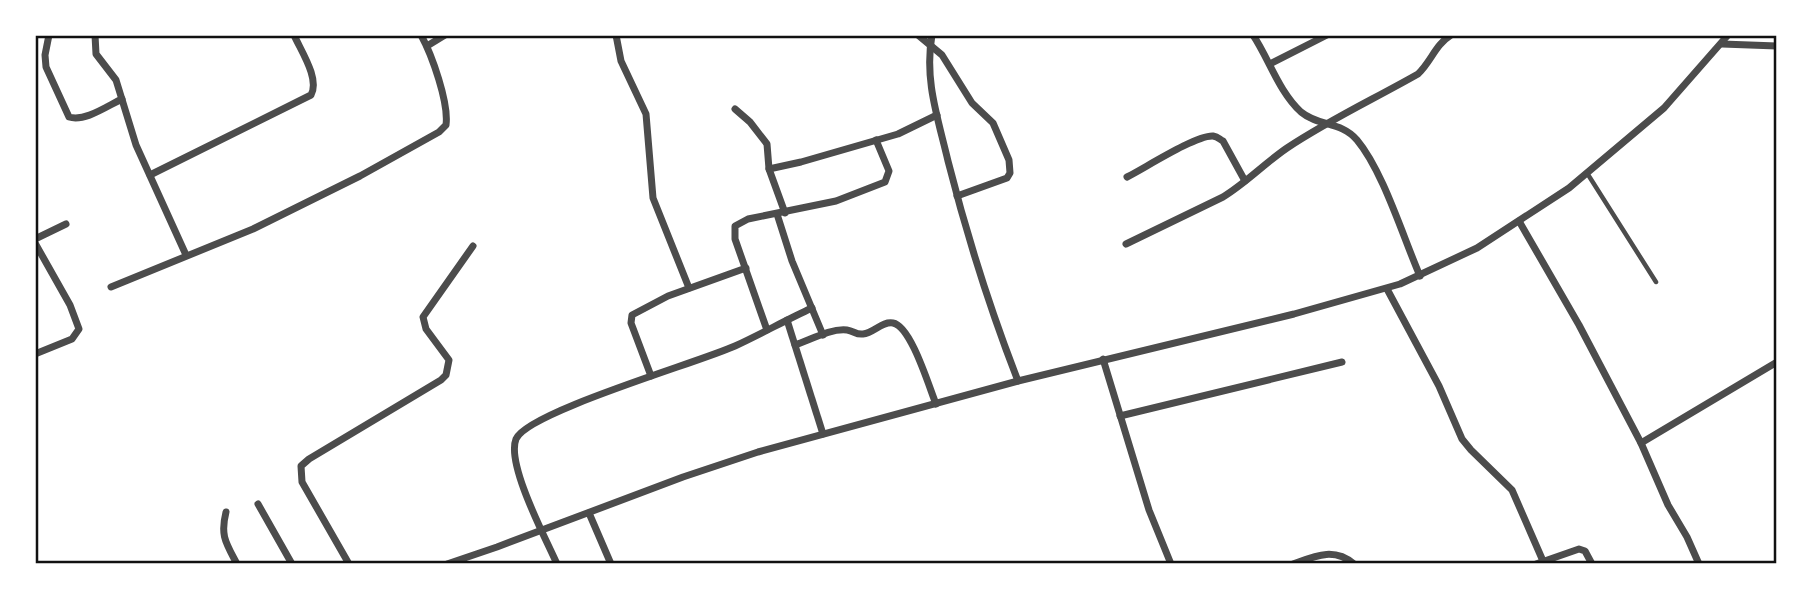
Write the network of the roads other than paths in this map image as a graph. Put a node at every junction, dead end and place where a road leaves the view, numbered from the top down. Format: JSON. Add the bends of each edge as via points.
{"nodes":[{"id":1,"x":48,"y":35,"type":"edge"},
{"id":2,"x":95,"y":35,"type":"edge"},
{"id":3,"x":294,"y":35,"type":"edge"},
{"id":4,"x":422,"y":35,"type":"edge"},
{"id":5,"x":445,"y":35,"type":"edge"},
{"id":6,"x":616,"y":35,"type":"edge"},
{"id":7,"x":918,"y":35,"type":"edge"},
{"id":8,"x":932,"y":35,"type":"edge"},
{"id":9,"x":1253,"y":35,"type":"edge"},
{"id":10,"x":1327,"y":35,"type":"edge"},
{"id":11,"x":1451,"y":35,"type":"edge"},
{"id":12,"x":1728,"y":35,"type":"edge"},
{"id":13,"x":1721,"y":44,"type":"junction"},
{"id":14,"x":930,"y":45,"type":"junction"},
{"id":15,"x":427,"y":46,"type":"junction"},
{"id":16,"x":1777,"y":46,"type":"edge"},
{"id":17,"x":1270,"y":64,"type":"junction"},
{"id":18,"x":122,"y":99,"type":"junction"},
{"id":19,"x":735,"y":109,"type":"dead end"},
{"id":20,"x":937,"y":115,"type":"junction"},
{"id":21,"x":1325,"y":123,"type":"junction"},
{"id":22,"x":876,"y":140,"type":"junction"},
{"id":23,"x":769,"y":169,"type":"junction"},
{"id":24,"x":1587,"y":173,"type":"junction"},
{"id":25,"x":150,"y":176,"type":"junction"},
{"id":26,"x":1127,"y":177,"type":"dead end"},
{"id":27,"x":1245,"y":181,"type":"junction"},
{"id":28,"x":957,"y":196,"type":"junction"},
{"id":29,"x":781,"y":213,"type":"junction"},
{"id":30,"x":1519,"y":221,"type":"junction"},
{"id":31,"x":66,"y":224,"type":"dead end"},
{"id":32,"x":35,"y":241,"type":"edge"},
{"id":33,"x":1126,"y":244,"type":"dead end"},
{"id":34,"x":473,"y":246,"type":"dead end"},
{"id":35,"x":186,"y":255,"type":"junction"},
{"id":36,"x":746,"y":268,"type":"junction"},
{"id":37,"x":1420,"y":276,"type":"junction"},
{"id":38,"x":1656,"y":282,"type":"dead end"},
{"id":39,"x":111,"y":287,"type":"dead end"},
{"id":40,"x":689,"y":288,"type":"junction"},
{"id":41,"x":1387,"y":289,"type":"junction"},
{"id":42,"x":812,"y":308,"type":"junction"},
{"id":43,"x":787,"y":320,"type":"junction"},
{"id":44,"x":767,"y":330,"type":"junction"},
{"id":45,"x":823,"y":335,"type":"junction"},
{"id":46,"x":795,"y":345,"type":"junction"},
{"id":47,"x":35,"y":354,"type":"edge"},
{"id":48,"x":1103,"y":359,"type":"junction"},
{"id":49,"x":1342,"y":362,"type":"dead end"},
{"id":50,"x":1777,"y":362,"type":"edge"},
{"id":51,"x":651,"y":376,"type":"junction"},
{"id":52,"x":1018,"y":381,"type":"junction"},
{"id":53,"x":936,"y":404,"type":"junction"},
{"id":54,"x":1120,"y":416,"type":"junction"},
{"id":55,"x":823,"y":434,"type":"junction"},
{"id":56,"x":1641,"y":443,"type":"junction"},
{"id":57,"x":258,"y":504,"type":"dead end"},
{"id":58,"x":226,"y":512,"type":"dead end"},
{"id":59,"x":589,"y":513,"type":"junction"},
{"id":60,"x":540,"y":531,"type":"junction"},
{"id":61,"x":1539,"y":563,"type":"edge"},
{"id":62,"x":237,"y":564,"type":"edge"},
{"id":63,"x":292,"y":564,"type":"edge"},
{"id":64,"x":349,"y":564,"type":"edge"},
{"id":65,"x":447,"y":564,"type":"edge"},
{"id":66,"x":557,"y":564,"type":"edge"},
{"id":67,"x":611,"y":564,"type":"edge"},
{"id":68,"x":1171,"y":564,"type":"edge"},
{"id":69,"x":1293,"y":564,"type":"edge"},
{"id":70,"x":1354,"y":564,"type":"edge"},
{"id":71,"x":1592,"y":564,"type":"edge"},
{"id":72,"x":1699,"y":564,"type":"edge"}],
"edges":[{"from":1,"to":18,"type":"street","via":[[46,67],[68,117],[84,117]]},
{"from":2,"to":18,"type":"street","via":[[96,54],[116,80]]},
{"from":3,"to":25,"type":"street","via":[[313,81],[311,95]]},
{"from":4,"to":15,"type":"street"},
{"from":5,"to":15,"type":"street"},
{"from":6,"to":40,"type":"street","via":[[621,61],[646,114],[653,198]]},
{"from":7,"to":14,"type":"street"},
{"from":8,"to":14,"type":"street"},
{"from":9,"to":17,"type":"street"},
{"from":10,"to":17,"type":"street"},
{"from":11,"to":21,"type":"street","via":[[1418,74]]},
{"from":12,"to":13,"type":"street"},
{"from":13,"to":16,"type":"street"},
{"from":13,"to":24,"type":"street","via":[[1657,115]]},
{"from":14,"to":20,"type":"street","via":[[929,81]]},
{"from":14,"to":28,"type":"street","via":[[957,75],[972,103],[993,123],[1010,167],[1001,182]]},
{"from":15,"to":35,"type":"street","via":[[447,119],[439,132],[253,229]]},
{"from":17,"to":21,"type":"street","via":[[1300,111]]},
{"from":18,"to":25,"type":"street"},
{"from":19,"to":23,"type":"street","via":[[767,144]]},
{"from":20,"to":22,"type":"street"},
{"from":20,"to":28,"type":"street"},
{"from":21,"to":27,"type":"street"},
{"from":21,"to":37,"type":"street","via":[[1347,129],[1368,156]]},
{"from":22,"to":23,"type":"street"},
{"from":22,"to":29,"type":"street","via":[[889,170],[885,182],[836,201]]},
{"from":23,"to":29,"type":"street"},
{"from":24,"to":30,"type":"street"},
{"from":24,"to":38,"type":"lane"},
{"from":25,"to":35,"type":"street"},
{"from":26,"to":27,"type":"street","via":[[1210,136],[1223,141]]},
{"from":27,"to":33,"type":"street","via":[[1209,206]]},
{"from":28,"to":52,"type":"street"},
{"from":29,"to":36,"type":"street","via":[[735,226]]},
{"from":29,"to":42,"type":"street","via":[[792,261]]},
{"from":30,"to":37,"type":"street"},
{"from":30,"to":56,"type":"street"},
{"from":31,"to":32,"type":"street"},
{"from":32,"to":47,"type":"street","via":[[79,329],[72,339]]},
{"from":34,"to":64,"type":"street","via":[[423,317],[426,329],[449,360],[446,375],[301,467],[302,482]]},
{"from":35,"to":39,"type":"street"},
{"from":36,"to":40,"type":"street"},
{"from":36,"to":44,"type":"street"},
{"from":37,"to":41,"type":"street"},
{"from":40,"to":51,"type":"street","via":[[632,315]]},
{"from":41,"to":48,"type":"street"},
{"from":41,"to":61,"type":"street","via":[[1462,439],[1512,489]]},
{"from":42,"to":43,"type":"street"},
{"from":42,"to":45,"type":"street"},
{"from":43,"to":44,"type":"street"},
{"from":43,"to":46,"type":"street"},
{"from":44,"to":51,"type":"street"},
{"from":45,"to":46,"type":"street"},
{"from":45,"to":53,"type":"street","via":[[846,329],[866,334],[891,322],[899,325]]},
{"from":46,"to":55,"type":"street"},
{"from":48,"to":52,"type":"street"},
{"from":48,"to":54,"type":"street"},
{"from":49,"to":54,"type":"street"},
{"from":50,"to":56,"type":"street"},
{"from":51,"to":60,"type":"street","via":[[537,421],[517,436],[516,458]]},
{"from":52,"to":53,"type":"street"},
{"from":53,"to":55,"type":"street"},
{"from":54,"to":68,"type":"street"},
{"from":55,"to":59,"type":"street","via":[[683,477]]},
{"from":56,"to":72,"type":"street"},
{"from":57,"to":63,"type":"street"},
{"from":58,"to":62,"type":"street","via":[[223,537]]},
{"from":59,"to":60,"type":"street"},
{"from":59,"to":67,"type":"street"},
{"from":60,"to":65,"type":"street"},
{"from":60,"to":66,"type":"street"},
{"from":61,"to":71,"type":"street","via":[[1579,549],[1586,551]]},
{"from":69,"to":70,"type":"street","via":[[1335,554]]}]}
